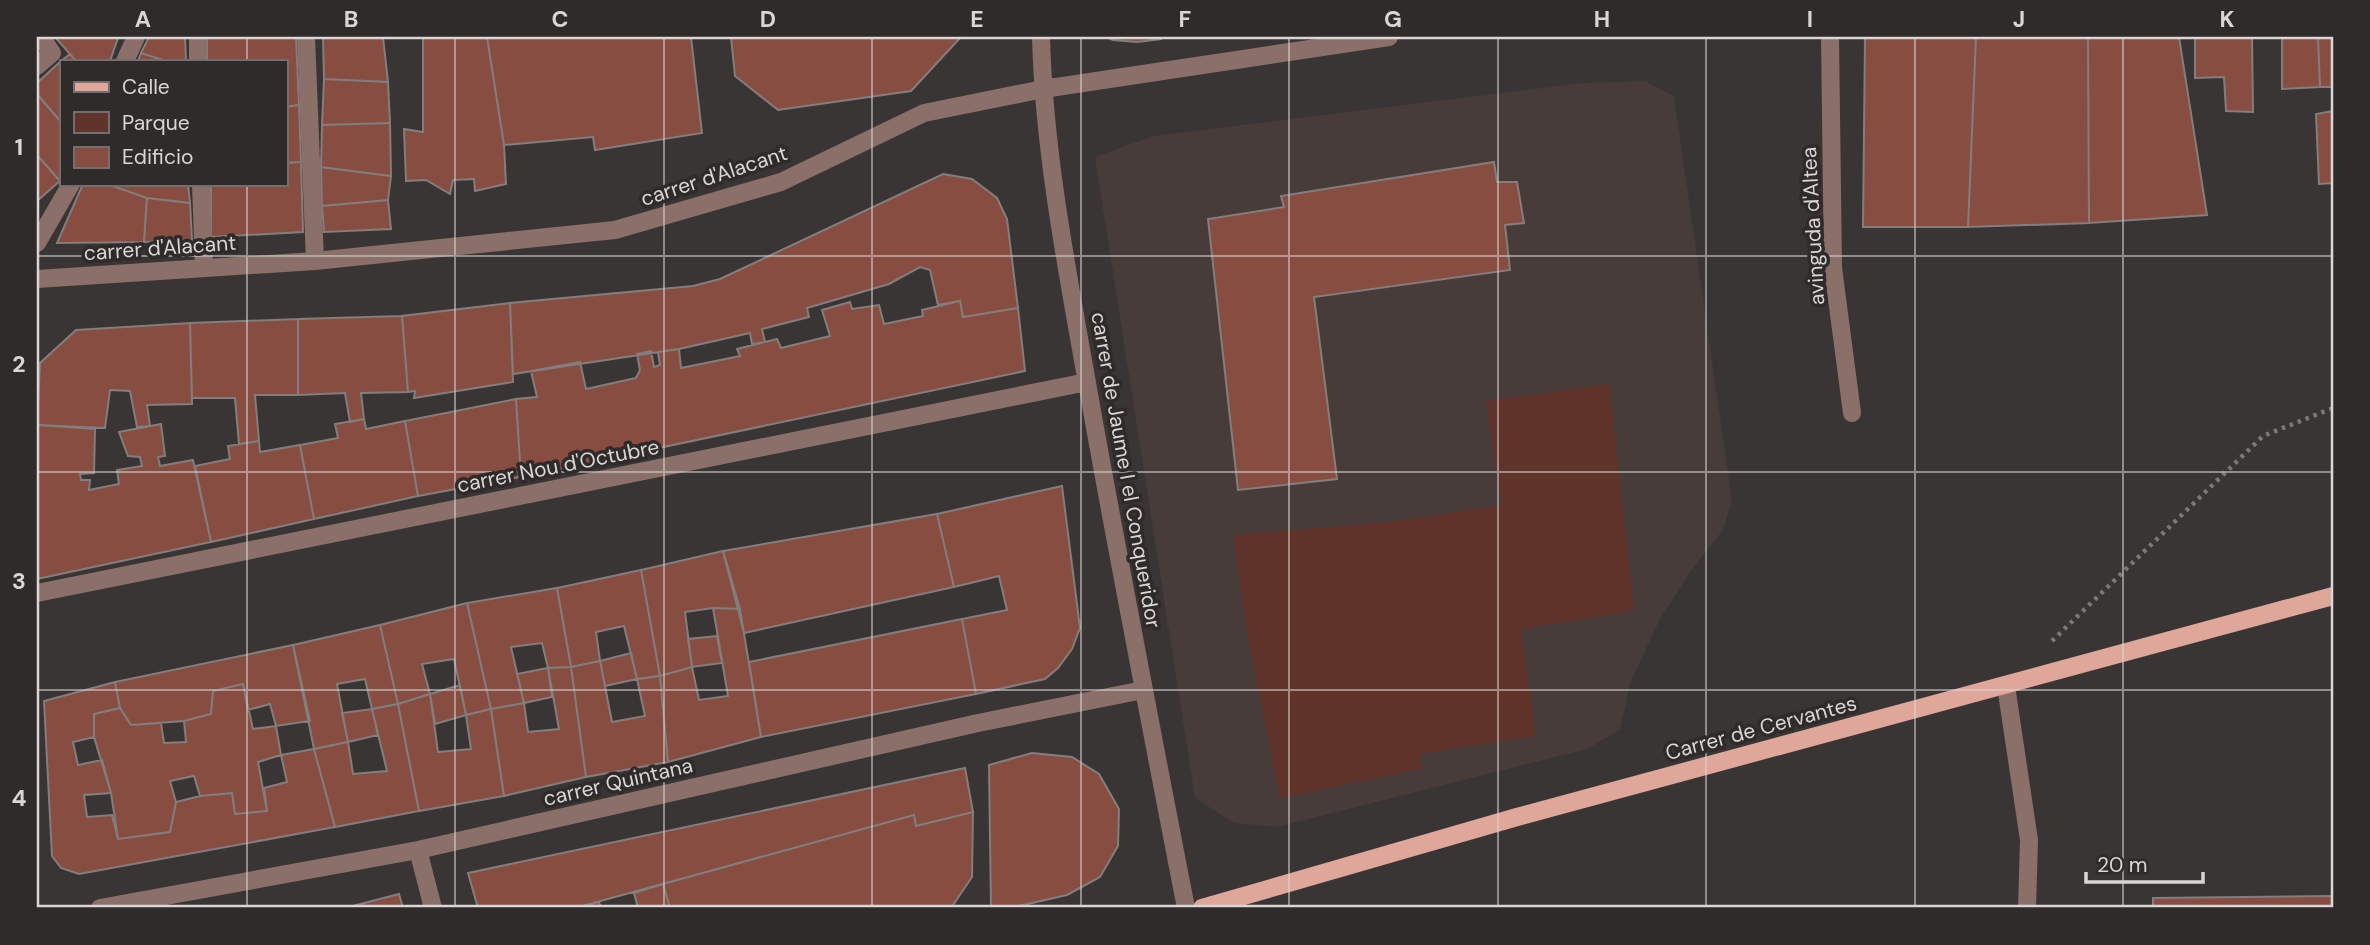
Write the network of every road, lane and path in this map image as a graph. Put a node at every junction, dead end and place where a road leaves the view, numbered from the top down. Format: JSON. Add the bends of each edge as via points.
{"nodes":[{"id":1,"x":41,"y":37,"type":"edge"},
{"id":2,"x":136,"y":37,"type":"edge"},
{"id":3,"x":198,"y":37,"type":"edge"},
{"id":4,"x":306,"y":37,"type":"edge"},
{"id":5,"x":1041,"y":37,"type":"edge"},
{"id":6,"x":1389,"y":37,"type":"edge"},
{"id":7,"x":1830,"y":37,"type":"edge"},
{"id":8,"x":125,"y":60,"type":"edge"},
{"id":9,"x":198,"y":60,"type":"edge"},
{"id":10,"x":37,"y":66,"type":"edge"},
{"id":11,"x":1042,"y":89,"type":"junction"},
{"id":12,"x":70,"y":186,"type":"edge"},
{"id":13,"x":201,"y":186,"type":"edge"},
{"id":14,"x":37,"y":243,"type":"edge"},
{"id":15,"x":315,"y":261,"type":"junction"},
{"id":16,"x":204,"y":268,"type":"junction"},
{"id":17,"x":37,"y":279,"type":"edge"},
{"id":18,"x":1087,"y":382,"type":"junction"},
{"id":19,"x":2333,"y":408,"type":"edge"},
{"id":20,"x":1852,"y":413,"type":"dead end"},
{"id":21,"x":37,"y":593,"type":"edge"},
{"id":22,"x":2333,"y":596,"type":"edge"},
{"id":23,"x":2045,"y":648,"type":"dead end"},
{"id":24,"x":2006,"y":686,"type":"junction"},
{"id":25,"x":1143,"y":690,"type":"junction"},
{"id":26,"x":418,"y":850,"type":"junction"},
{"id":27,"x":100,"y":908,"type":"edge"},
{"id":28,"x":433,"y":908,"type":"edge"},
{"id":29,"x":1186,"y":908,"type":"edge"},
{"id":30,"x":1202,"y":908,"type":"edge"},
{"id":31,"x":2027,"y":908,"type":"edge"}],
"edges":[{"from":1,"to":10,"type":"street","via":[[52,53]]},
{"from":2,"to":8,"type":"street"},
{"from":3,"to":9,"type":"street"},
{"from":4,"to":15,"type":"street"},
{"from":5,"to":11,"type":"street","name":"carrer de Jaume I el Conqueridor"},
{"from":6,"to":11,"type":"street","name":"carrer d'Alacant"},
{"from":7,"to":20,"type":"street","name":"avinguda d'Altea","via":[[1833,268]]},
{"from":11,"to":15,"type":"street","name":"carrer d'Alacant","via":[[924,113],[781,182],[615,230]]},
{"from":11,"to":18,"type":"street","name":"carrer de Jaume I el Conqueridor"},
{"from":12,"to":14,"type":"street"},
{"from":13,"to":16,"type":"street"},
{"from":15,"to":16,"type":"street","name":"carrer d'Alacant"},
{"from":16,"to":17,"type":"street","name":"carrer d'Alacant"},
{"from":18,"to":21,"type":"street","name":"carrer Nou d'Octubre"},
{"from":18,"to":25,"type":"street","name":"carrer de Jaume I el Conqueridor"},
{"from":19,"to":23,"type":"path","via":[[2263,436]]},
{"from":22,"to":24,"type":"main road","name":"Carrer de Cervantes"},
{"from":24,"to":30,"type":"main road","name":"Carrer de Cervantes","via":[[1517,817]]},
{"from":24,"to":31,"type":"street","via":[[2029,840]]},
{"from":25,"to":26,"type":"street","name":"carrer Quintana"},
{"from":25,"to":29,"type":"street","name":"carrer de Jaume I el Conqueridor"},
{"from":26,"to":27,"type":"street","name":"carrer Quintana"},
{"from":26,"to":28,"type":"street"}]}
